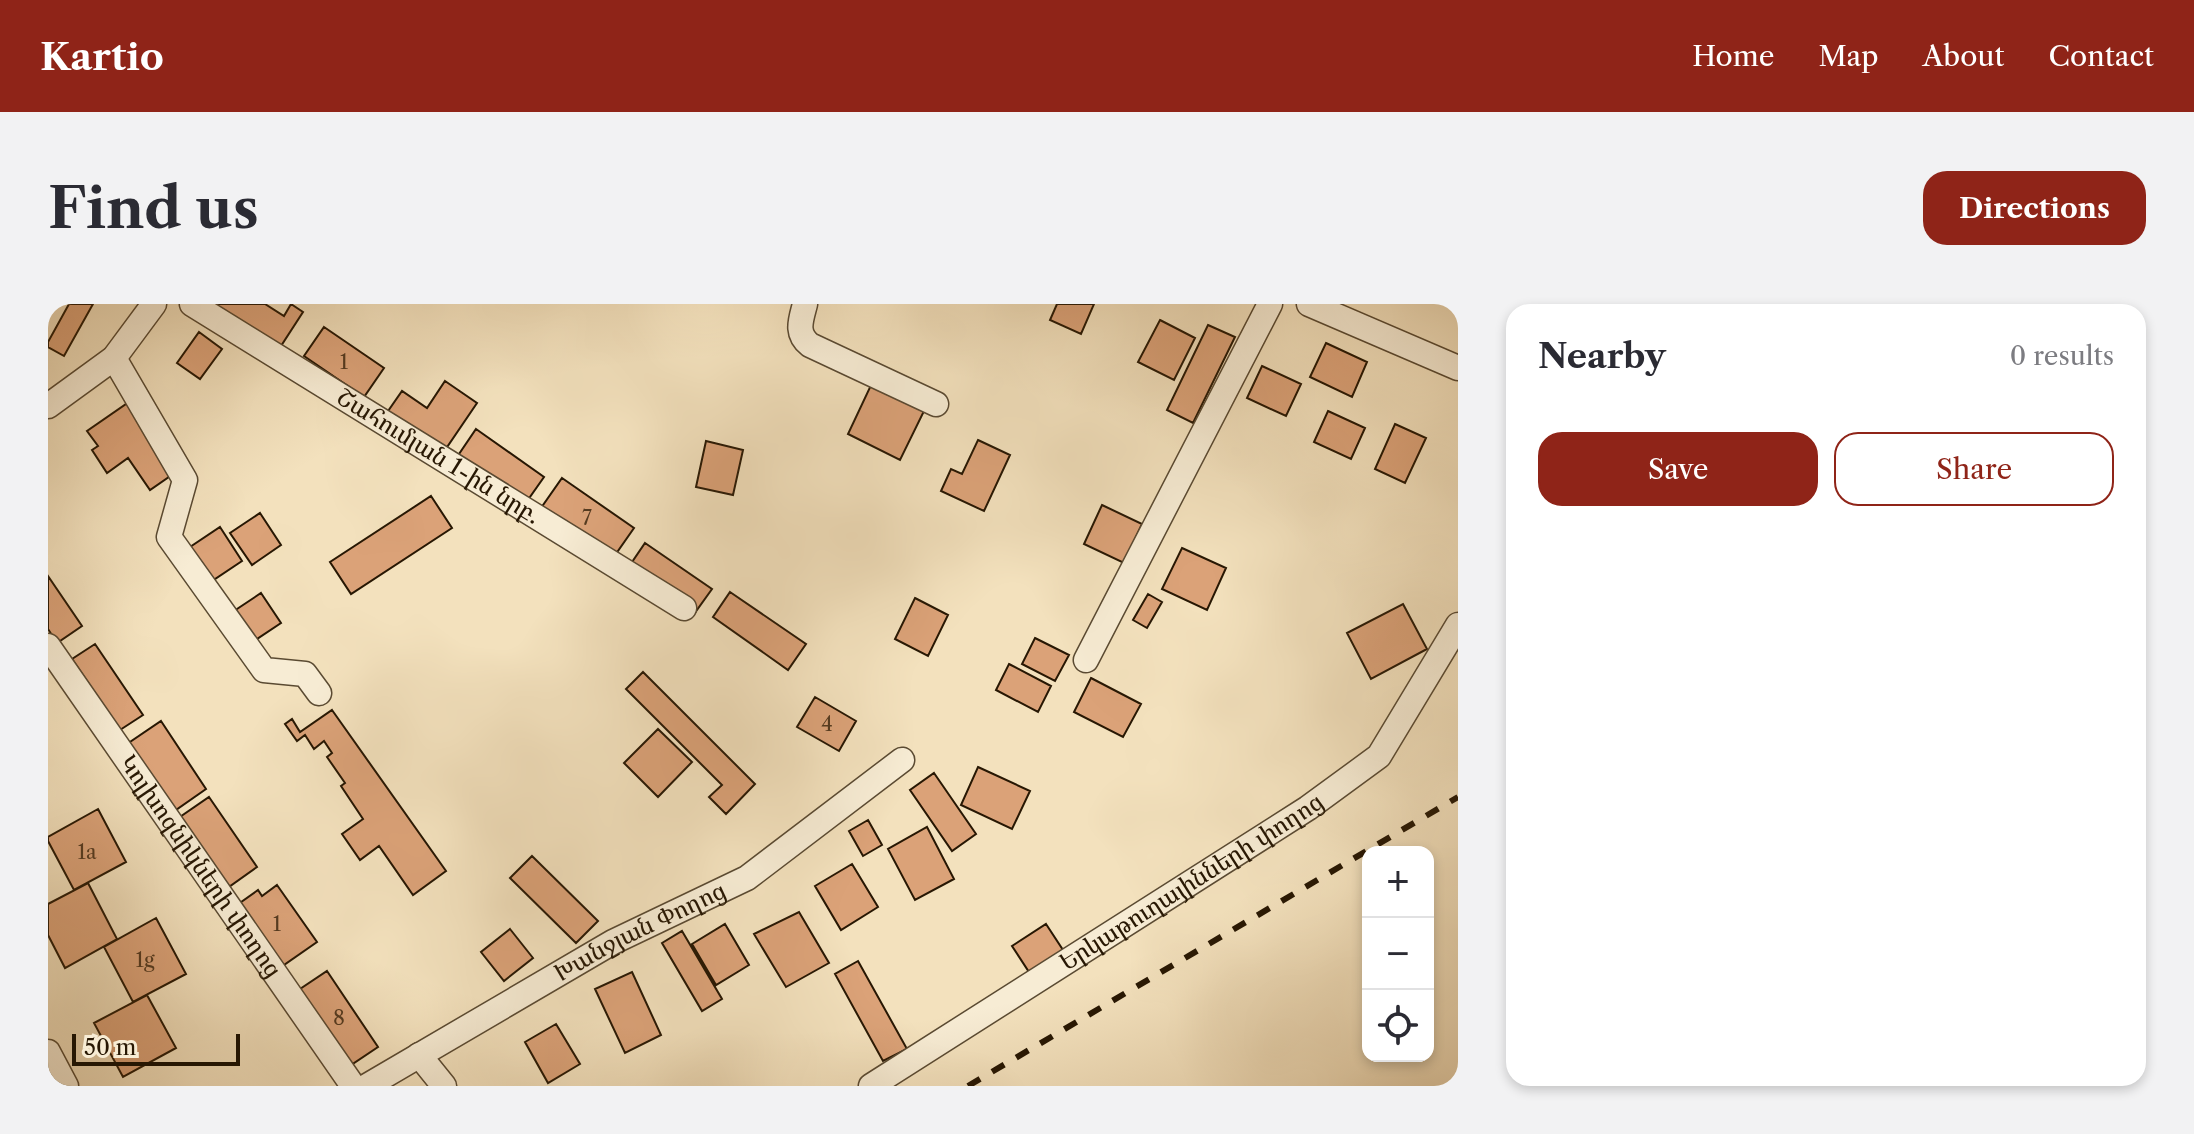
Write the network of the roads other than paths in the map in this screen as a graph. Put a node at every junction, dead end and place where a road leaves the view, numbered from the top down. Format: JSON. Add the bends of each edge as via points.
{"nodes":[{"id":1,"x":154,"y":304,"type":"edge"},
{"id":2,"x":192,"y":304,"type":"edge"},
{"id":3,"x":805,"y":304,"type":"edge"},
{"id":4,"x":1270,"y":304,"type":"edge"},
{"id":5,"x":1313,"y":305,"type":"edge"},
{"id":6,"x":114,"y":358,"type":"junction"},
{"id":7,"x":1458,"y":368,"type":"edge"},
{"id":8,"x":936,"y":404,"type":"dead end"},
{"id":9,"x":48,"y":406,"type":"edge"},
{"id":10,"x":684,"y":608,"type":"dead end"},
{"id":11,"x":1458,"y":625,"type":"edge"},
{"id":12,"x":48,"y":646,"type":"edge"},
{"id":13,"x":1086,"y":660,"type":"dead end"},
{"id":14,"x":319,"y":693,"type":"dead end"},
{"id":15,"x":902,"y":760,"type":"dead end"},
{"id":16,"x":48,"y":1052,"type":"edge"},
{"id":17,"x":419,"y":1055,"type":"junction"},
{"id":18,"x":66,"y":1086,"type":"edge"},
{"id":19,"x":353,"y":1086,"type":"edge"},
{"id":20,"x":367,"y":1086,"type":"edge"},
{"id":21,"x":444,"y":1086,"type":"edge"},
{"id":22,"x":871,"y":1086,"type":"edge"}],
"edges":[{"from":1,"to":6,"type":"street"},
{"from":2,"to":10,"type":"street","name":"Շահումյան 1-ին նրբ."},
{"from":3,"to":8,"type":"street","via":[[800,332],[810,345]]},
{"from":4,"to":13,"type":"street"},
{"from":5,"to":7,"type":"street"},
{"from":6,"to":9,"type":"street"},
{"from":6,"to":14,"type":"street","via":[[185,480],[169,537],[264,670],[305,674]]},
{"from":11,"to":22,"type":"street","name":"Երկաթուղայինների փողոց","via":[[1379,756],[1308,808]]},
{"from":12,"to":19,"type":"street","name":"Կոլխոզնիկների փողոց"},
{"from":15,"to":17,"type":"street","name":"Խանջյան Փողոց","via":[[747,878],[613,942]]},
{"from":16,"to":18,"type":"street"},
{"from":17,"to":20,"type":"street","name":"Խանջյան Փողոց"},
{"from":17,"to":21,"type":"street"}]}
